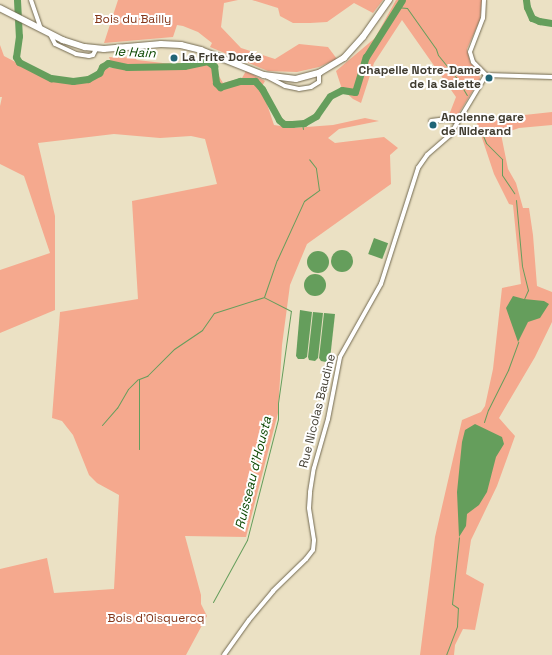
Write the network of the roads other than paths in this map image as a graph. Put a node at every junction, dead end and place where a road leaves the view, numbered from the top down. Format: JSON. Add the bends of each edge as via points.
{"nodes":[{"id":1,"x":30,"y":0,"type":"edge"},
{"id":2,"x":389,"y":0,"type":"edge"},
{"id":3,"x":484,"y":0,"type":"edge"},
{"id":4,"x":0,"y":8,"type":"edge"},
{"id":5,"x":41,"y":29,"type":"junction"},
{"id":6,"x":319,"y":74,"type":"junction"},
{"id":7,"x":264,"y":75,"type":"junction"},
{"id":8,"x":486,"y":75,"type":"junction"},
{"id":9,"x":552,"y":77,"type":"edge"},
{"id":10,"x":431,"y":121,"type":"dead end"},
{"id":11,"x":458,"y":122,"type":"junction"},
{"id":12,"x":224,"y":655,"type":"edge"}],
"edges":[{"from":1,"to":5,"type":"street"},
{"from":2,"to":6,"type":"main road","via":[[350,52],[338,63]]},
{"from":3,"to":8,"type":"street","via":[[483,18],[470,52],[473,62]]},
{"from":4,"to":5,"type":"main road"},
{"from":5,"to":7,"type":"main road","via":[[76,45],[96,49],[181,45],[201,50]]},
{"from":6,"to":7,"type":"main road","via":[[288,79]]},
{"from":6,"to":7,"type":"street","via":[[320,82],[316,85],[299,89],[278,83]]},
{"from":8,"to":9,"type":"street"},
{"from":8,"to":11,"type":"street","name":"Rue Nicolas Baudine"},
{"from":10,"to":11,"type":"street","via":[[447,119]]},
{"from":11,"to":12,"type":"street","name":"Rue Nicolas Baudine","via":[[448,139],[427,155],[418,168],[381,284],[344,348],[338,364],[310,492],[313,550],[273,591]]}]}
